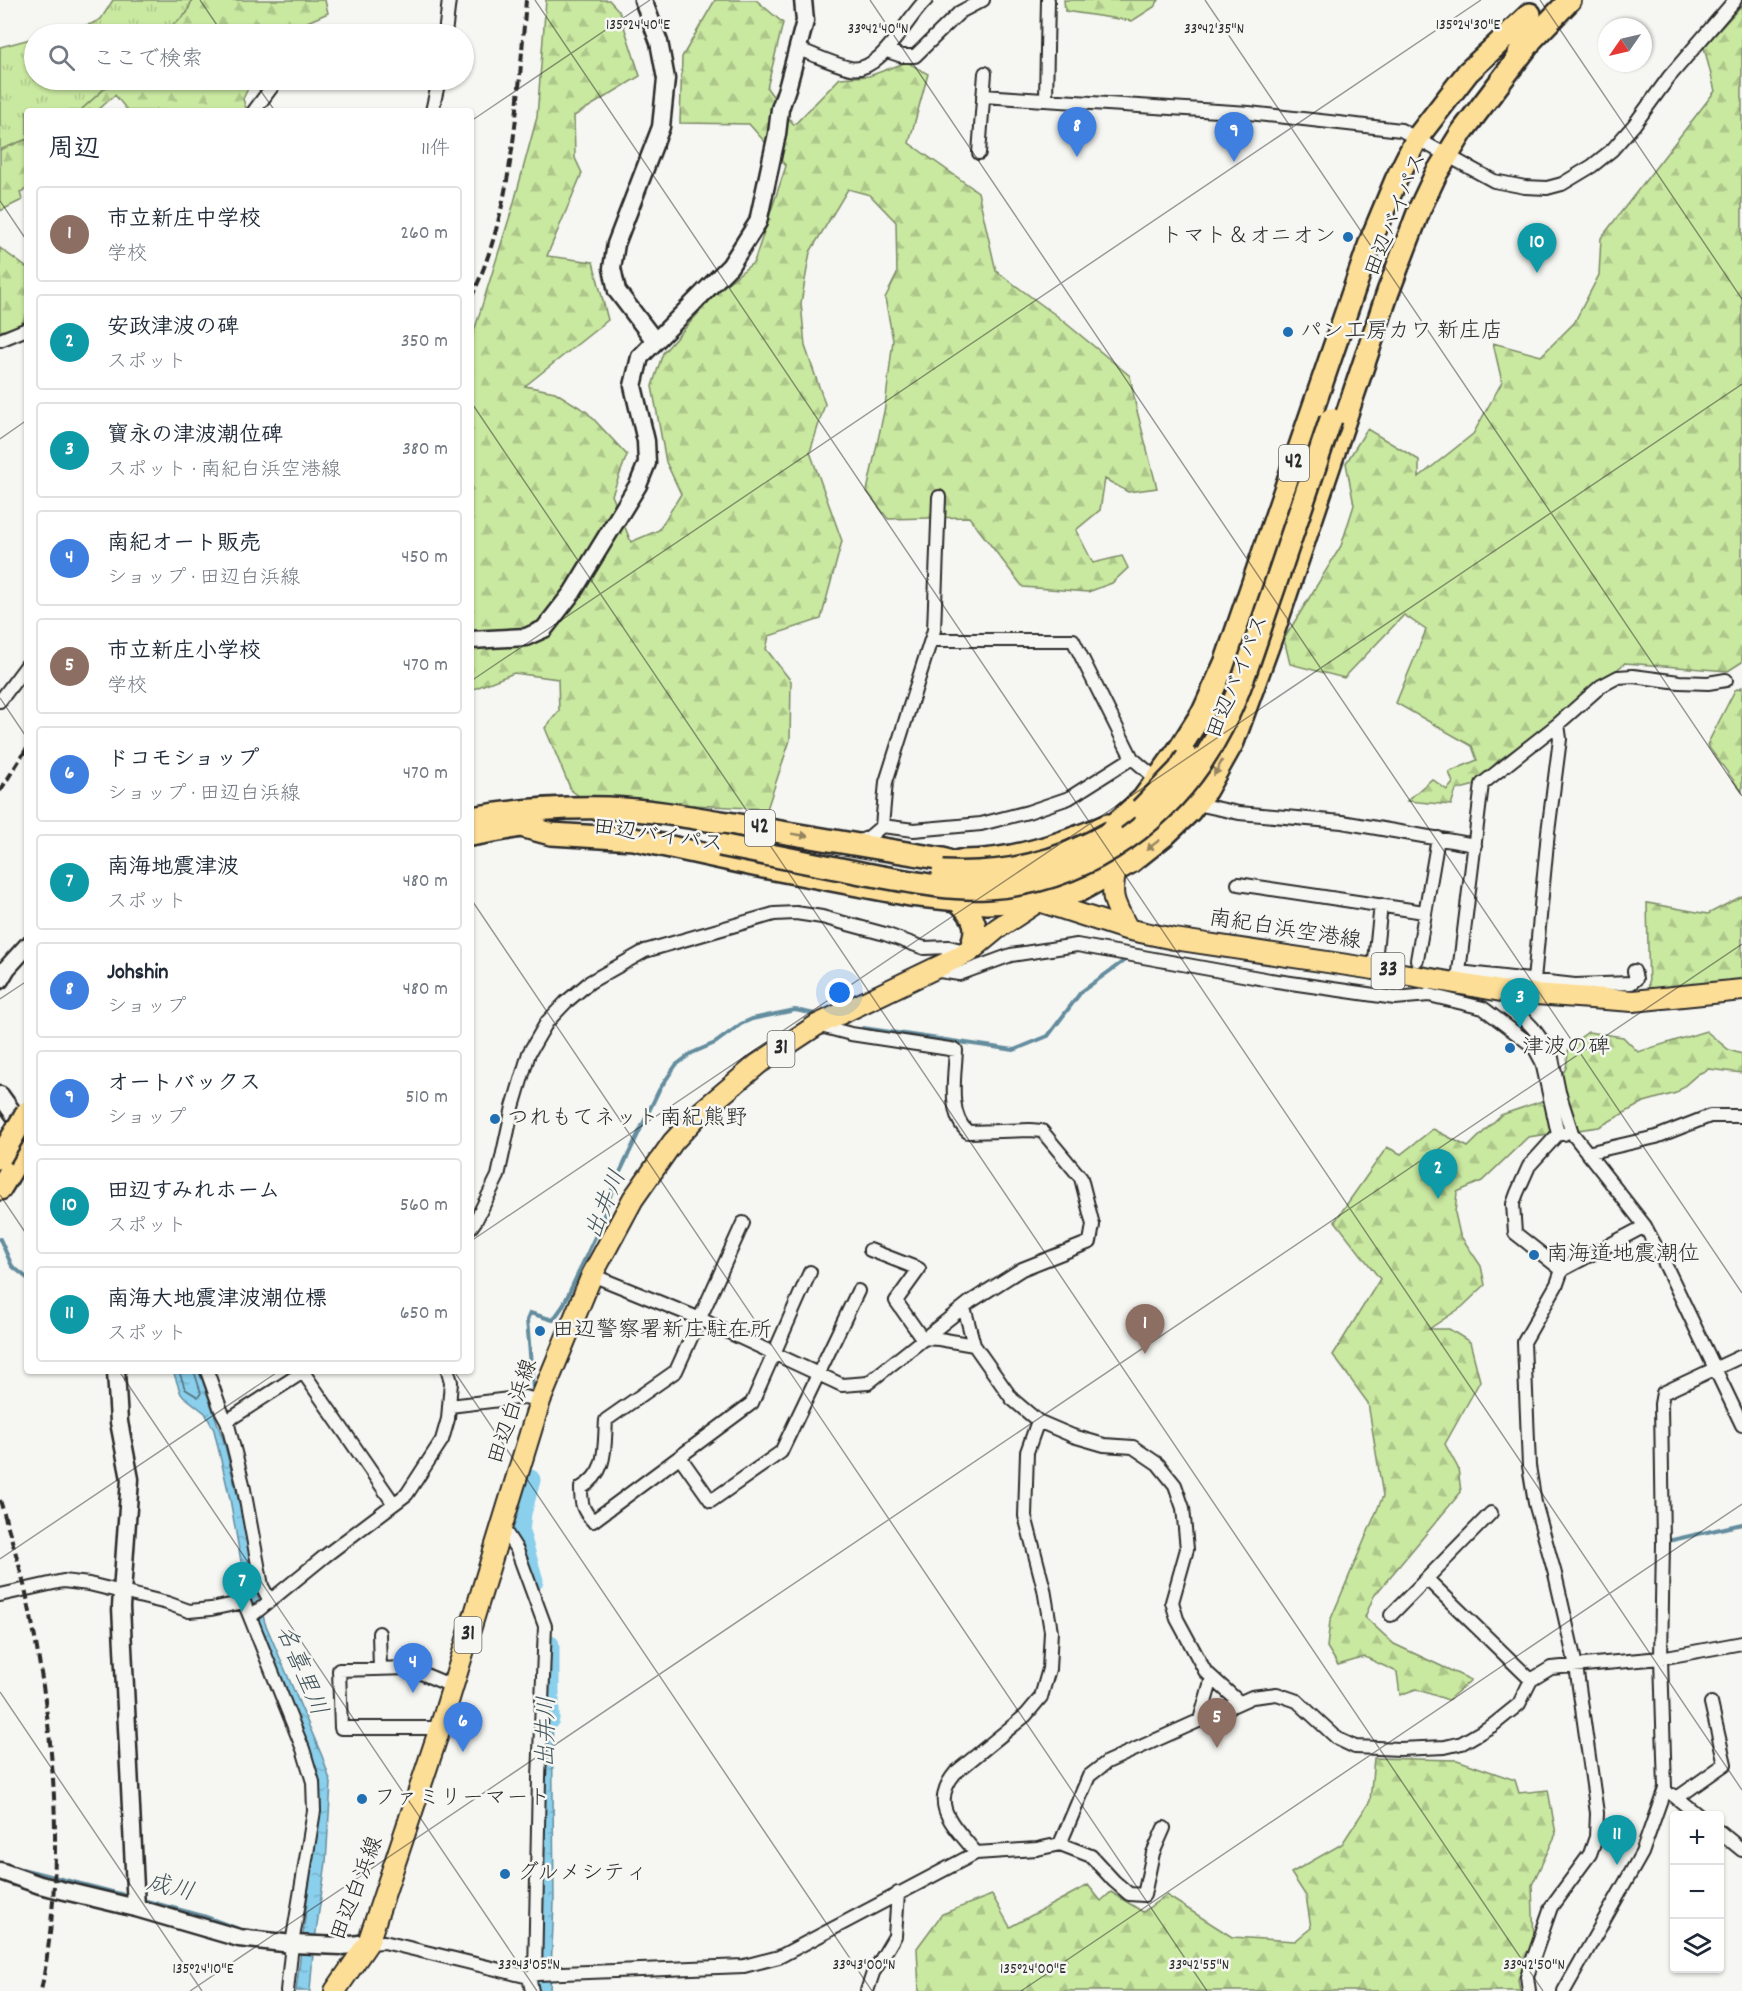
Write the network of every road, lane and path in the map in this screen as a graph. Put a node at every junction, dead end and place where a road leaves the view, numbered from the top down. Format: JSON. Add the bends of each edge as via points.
{"nodes":[{"id":1,"x":449,"y":0,"type":"edge"},
{"id":2,"x":643,"y":0,"type":"edge"},
{"id":3,"x":803,"y":0,"type":"edge"},
{"id":4,"x":926,"y":0,"type":"edge"},
{"id":5,"x":983,"y":0,"type":"edge"},
{"id":6,"x":1048,"y":0,"type":"edge"},
{"id":7,"x":1570,"y":0,"type":"edge"},
{"id":8,"x":1735,"y":0,"type":"edge"},
{"id":9,"x":1536,"y":7,"type":"edge"},
{"id":10,"x":446,"y":24,"type":"edge"},
{"id":11,"x":798,"y":49,"type":"junction"},
{"id":12,"x":887,"y":51,"type":"junction"},
{"id":13,"x":985,"y":74,"type":"dead end"},
{"id":14,"x":270,"y":90,"type":"edge"},
{"id":15,"x":437,"y":90,"type":"edge"},
{"id":16,"x":983,"y":96,"type":"junction"},
{"id":17,"x":1046,"y":99,"type":"junction"},
{"id":18,"x":256,"y":108,"type":"edge"},
{"id":19,"x":433,"y":108,"type":"edge"},
{"id":20,"x":1432,"y":147,"type":"junction"},
{"id":21,"x":979,"y":153,"type":"dead end"},
{"id":22,"x":24,"y":330,"type":"edge"},
{"id":23,"x":0,"y":340,"type":"edge"},
{"id":24,"x":655,"y":341,"type":"junction"},
{"id":25,"x":939,"y":496,"type":"dead end"},
{"id":26,"x":474,"y":640,"type":"edge"},
{"id":27,"x":931,"y":640,"type":"junction"},
{"id":28,"x":24,"y":669,"type":"edge"},
{"id":29,"x":1726,"y":680,"type":"dead end"},
{"id":30,"x":0,"y":701,"type":"edge"},
{"id":31,"x":1558,"y":724,"type":"junction"},
{"id":32,"x":1132,"y":758,"type":"junction"},
{"id":33,"x":1156,"y":779,"type":"junction"},
{"id":34,"x":1195,"y":804,"type":"junction"},
{"id":35,"x":474,"y":818,"type":"edge"},
{"id":36,"x":474,"y":818,"type":"edge"},
{"id":37,"x":1118,"y":821,"type":"junction"},
{"id":38,"x":521,"y":826,"type":"junction"},
{"id":39,"x":882,"y":826,"type":"junction"},
{"id":40,"x":474,"y":834,"type":"edge"},
{"id":41,"x":1438,"y":838,"type":"junction"},
{"id":42,"x":720,"y":840,"type":"junction"},
{"id":43,"x":855,"y":844,"type":"junction"},
{"id":44,"x":1475,"y":845,"type":"junction"},
{"id":45,"x":950,"y":861,"type":"junction"},
{"id":46,"x":1116,"y":870,"type":"junction"},
{"id":47,"x":1238,"y":884,"type":"dead end"},
{"id":48,"x":956,"y":899,"type":"junction"},
{"id":49,"x":1039,"y":901,"type":"junction"},
{"id":50,"x":1381,"y":905,"type":"junction"},
{"id":51,"x":1424,"y":912,"type":"junction"},
{"id":52,"x":1128,"y":929,"type":"junction"},
{"id":53,"x":24,"y":949,"type":"edge"},
{"id":54,"x":969,"y":952,"type":"junction"},
{"id":55,"x":1417,"y":960,"type":"dead end"},
{"id":56,"x":1374,"y":969,"type":"junction"},
{"id":57,"x":932,"y":970,"type":"junction"},
{"id":58,"x":1634,"y":971,"type":"dead end"},
{"id":59,"x":0,"y":980,"type":"edge"},
{"id":60,"x":1534,"y":981,"type":"junction"},
{"id":61,"x":1742,"y":990,"type":"edge"},
{"id":62,"x":1507,"y":992,"type":"junction"},
{"id":63,"x":818,"y":1025,"type":"junction"},
{"id":64,"x":0,"y":1095,"type":"edge"},
{"id":65,"x":1742,"y":1116,"type":"edge"},
{"id":66,"x":24,"y":1117,"type":"edge"},
{"id":67,"x":24,"y":1128,"type":"edge"},
{"id":68,"x":1572,"y":1133,"type":"junction"},
{"id":69,"x":1558,"y":1134,"type":"junction"},
{"id":70,"x":24,"y":1149,"type":"edge"},
{"id":71,"x":1587,"y":1153,"type":"junction"},
{"id":72,"x":0,"y":1158,"type":"edge"},
{"id":73,"x":0,"y":1189,"type":"edge"},
{"id":74,"x":743,"y":1222,"type":"dead end"},
{"id":75,"x":474,"y":1223,"type":"edge"},
{"id":76,"x":1645,"y":1226,"type":"junction"},
{"id":77,"x":870,"y":1250,"type":"dead end"},
{"id":78,"x":1562,"y":1270,"type":"junction"},
{"id":79,"x":810,"y":1272,"type":"dead end"},
{"id":80,"x":592,"y":1275,"type":"junction"},
{"id":81,"x":858,"y":1290,"type":"dead end"},
{"id":82,"x":964,"y":1307,"type":"junction"},
{"id":83,"x":698,"y":1318,"type":"junction"},
{"id":84,"x":922,"y":1338,"type":"junction"},
{"id":85,"x":974,"y":1345,"type":"junction"},
{"id":86,"x":774,"y":1353,"type":"junction"},
{"id":87,"x":1742,"y":1356,"type":"edge"},
{"id":88,"x":1714,"y":1368,"type":"junction"},
{"id":89,"x":116,"y":1374,"type":"edge"},
{"id":90,"x":208,"y":1374,"type":"edge"},
{"id":91,"x":300,"y":1374,"type":"edge"},
{"id":92,"x":304,"y":1374,"type":"edge"},
{"id":93,"x":449,"y":1374,"type":"edge"},
{"id":94,"x":819,"y":1374,"type":"junction"},
{"id":95,"x":532,"y":1399,"type":"junction"},
{"id":96,"x":450,"y":1406,"type":"junction"},
{"id":97,"x":227,"y":1421,"type":"junction"},
{"id":98,"x":1038,"y":1421,"type":"junction"},
{"id":99,"x":1742,"y":1425,"type":"edge"},
{"id":100,"x":680,"y":1457,"type":"junction"},
{"id":101,"x":394,"y":1504,"type":"junction"},
{"id":102,"x":1491,"y":1513,"type":"dead end"},
{"id":103,"x":501,"y":1525,"type":"junction"},
{"id":104,"x":1427,"y":1579,"type":"junction"},
{"id":105,"x":122,"y":1592,"type":"junction"},
{"id":106,"x":0,"y":1595,"type":"edge"},
{"id":107,"x":268,"y":1602,"type":"junction"},
{"id":108,"x":1391,"y":1615,"type":"dead end"},
{"id":109,"x":251,"y":1616,"type":"junction"},
{"id":110,"x":379,"y":1633,"type":"dead end"},
{"id":111,"x":1742,"y":1643,"type":"edge"},
{"id":112,"x":1661,"y":1658,"type":"junction"},
{"id":113,"x":1576,"y":1666,"type":"junction"},
{"id":114,"x":380,"y":1669,"type":"junction"},
{"id":115,"x":1212,"y":1678,"type":"junction"},
{"id":116,"x":1532,"y":1680,"type":"junction"},
{"id":117,"x":452,"y":1686,"type":"junction"},
{"id":118,"x":1239,"y":1702,"type":"junction"},
{"id":119,"x":1711,"y":1703,"type":"dead end"},
{"id":120,"x":1200,"y":1719,"type":"junction"},
{"id":121,"x":441,"y":1728,"type":"junction"},
{"id":122,"x":1665,"y":1788,"type":"junction"},
{"id":123,"x":1677,"y":1798,"type":"junction"},
{"id":124,"x":1694,"y":1811,"type":"edge"},
{"id":125,"x":1164,"y":1828,"type":"dead end"},
{"id":126,"x":1724,"y":1836,"type":"edge"},
{"id":127,"x":1060,"y":1844,"type":"junction"},
{"id":128,"x":1742,"y":1850,"type":"edge"},
{"id":129,"x":976,"y":1853,"type":"junction"},
{"id":130,"x":0,"y":1871,"type":"edge"},
{"id":131,"x":898,"y":1893,"type":"junction"},
{"id":132,"x":136,"y":1908,"type":"junction"},
{"id":133,"x":368,"y":1942,"type":"junction"},
{"id":134,"x":292,"y":1944,"type":"junction"},
{"id":135,"x":534,"y":1975,"type":"junction"},
{"id":136,"x":287,"y":1991,"type":"edge"},
{"id":137,"x":335,"y":1991,"type":"edge"},
{"id":138,"x":532,"y":1991,"type":"edge"},
{"id":139,"x":867,"y":1991,"type":"edge"},
{"id":140,"x":1529,"y":1991,"type":"edge"},
{"id":141,"x":1564,"y":1991,"type":"edge"}],
"edges":[{"from":1,"to":10,"type":"street"},
{"from":2,"to":24,"type":"street","via":[[659,42],[666,79],[661,127],[616,244],[612,268],[617,291]]},
{"from":3,"to":11,"type":"street","via":[[805,21]]},
{"from":4,"to":12,"type":"street"},
{"from":5,"to":12,"type":"street","via":[[960,12],[915,56]]},
{"from":6,"to":17,"type":"street"},
{"from":7,"to":20,"type":"highway","name":"田辺バイパス","number":"42"},
{"from":8,"to":20,"type":"street","via":[[1612,150],[1562,184],[1547,188],[1494,181]]},
{"from":9,"to":20,"type":"highway","number":"42","via":[[1468,72]]},
{"from":11,"to":12,"type":"street","via":[[853,69],[867,65]]},
{"from":11,"to":24,"type":"street","via":[[780,109],[758,222],[730,266]]},
{"from":13,"to":16,"type":"street"},
{"from":14,"to":18,"type":"street"},
{"from":15,"to":19,"type":"street"},
{"from":16,"to":17,"type":"street"},
{"from":16,"to":21,"type":"street"},
{"from":17,"to":20,"type":"street","via":[[1249,113],[1401,130]]},
{"from":20,"to":33,"type":"highway","number":"42","via":[[1396,180],[1371,240],[1226,661],[1204,710]]},
{"from":20,"to":34,"type":"highway","number":"42","one_way":true,"via":[[1420,208],[1275,627],[1233,741]]},
{"from":20,"to":42,"type":"highway","name":"田辺バイパス","number":"42","bridge":true,"via":[[1327,419],[1241,683],[1223,725],[1195,772],[1159,812],[1094,859],[1027,882],[987,888],[920,884]]},
{"from":22,"to":23,"type":"street"},
{"from":24,"to":26,"type":"street","via":[[640,357],[633,386],[646,441],[647,463],[638,485],[572,593],[544,629],[526,637]]},
{"from":25,"to":27,"type":"street"},
{"from":27,"to":32,"type":"street","via":[[1073,640]]},
{"from":27,"to":39,"type":"street","via":[[886,782]]},
{"from":28,"to":30,"type":"street"},
{"from":29,"to":31,"type":"street","via":[[1679,682],[1618,676]]},
{"from":31,"to":44,"type":"street","via":[[1482,784]]},
{"from":31,"to":60,"type":"street","via":[[1560,739]]},
{"from":32,"to":33,"type":"street"},
{"from":32,"to":39,"type":"street","via":[[1069,798],[1028,812],[981,824],[914,830]]},
{"from":33,"to":34,"type":"street"},
{"from":33,"to":37,"type":"highway","number":"42","via":[[1143,799]]},
{"from":34,"to":41,"type":"street"},
{"from":34,"to":46,"type":"highway","number":"42","one_way":true,"via":[[1165,835]]},
{"from":35,"to":42,"type":"highway","name":"田辺バイパス","number":"42","via":[[604,818]]},
{"from":36,"to":43,"type":"highway","number":"42","one_way":true,"via":[[521,811],[609,808],[692,817]]},
{"from":37,"to":45,"type":"highway","number":"42","via":[[1022,854],[984,862]]},
{"from":37,"to":49,"type":"highway","number":"42"},
{"from":38,"to":40,"type":"highway","name":"田辺バイパス","number":"42"},
{"from":38,"to":42,"type":"highway","name":"田辺バイパス","number":"42","via":[[579,826]]},
{"from":38,"to":48,"type":"highway","number":"42","via":[[551,834],[634,839],[822,879]]},
{"from":39,"to":43,"type":"street"},
{"from":41,"to":44,"type":"street"},
{"from":41,"to":51,"type":"street"},
{"from":43,"to":45,"type":"highway","number":"42"},
{"from":44,"to":60,"type":"street","via":[[1459,972]]},
{"from":45,"to":49,"type":"highway","number":"42"},
{"from":46,"to":49,"type":"highway","number":"42","via":[[1079,891]]},
{"from":46,"to":52,"type":"main road","via":[[1113,899]]},
{"from":47,"to":50,"type":"street"},
{"from":48,"to":49,"type":"highway","number":"42","via":[[987,903]]},
{"from":48,"to":54,"type":"highway","via":[[973,917],[975,938]]},
{"from":49,"to":52,"type":"main road","name":"南紀白浜空港線","number":"33"},
{"from":49,"to":54,"type":"main road","name":"田辺白浜線","number":"31"},
{"from":50,"to":51,"type":"street"},
{"from":50,"to":56,"type":"street"},
{"from":51,"to":55,"type":"street"},
{"from":52,"to":56,"type":"main road","name":"南紀白浜空港線","number":"33"},
{"from":53,"to":59,"type":"street"},
{"from":54,"to":57,"type":"main road","name":"田辺白浜線","number":"31"},
{"from":54,"to":75,"type":"street","via":[[949,947],[924,948],[822,917],[796,914],[774,914],[645,951],[590,982],[547,1022],[529,1053],[498,1176]]},
{"from":56,"to":62,"type":"main road","name":"南紀白浜空港線","number":"33"},
{"from":57,"to":63,"type":"main road","name":"田辺白浜線","number":"31"},
{"from":57,"to":69,"type":"street","via":[[960,974],[1011,955],[1077,945],[1395,998],[1413,992],[1483,1008],[1534,1047],[1542,1062]]},
{"from":58,"to":60,"type":"street","via":[[1636,979],[1631,983],[1575,985]]},
{"from":61,"to":62,"type":"main road","name":"南紀白浜空港線","number":"33","via":[[1633,1000]]},
{"from":62,"to":68,"type":"street","via":[[1515,1010],[1551,1053]]},
{"from":63,"to":80,"type":"main road","name":"田辺白浜線","number":"31","via":[[758,1064],[701,1112],[673,1142],[633,1199]]},
{"from":63,"to":82,"type":"street","via":[[956,1050],[955,1102],[962,1127],[968,1132],[1042,1131],[1081,1178],[1093,1225],[1090,1242],[1022,1269]]},
{"from":64,"to":67,"type":"street"},
{"from":65,"to":71,"type":"street","via":[[1710,1116],[1656,1137]]},
{"from":66,"to":72,"type":"highway","bridge":true},
{"from":68,"to":69,"type":"street"},
{"from":68,"to":71,"type":"street"},
{"from":69,"to":78,"type":"street","via":[[1529,1166],[1513,1204],[1515,1233]]},
{"from":70,"to":73,"type":"highway"},
{"from":71,"to":76,"type":"street"},
{"from":74,"to":83,"type":"street"},
{"from":76,"to":78,"type":"street"},
{"from":76,"to":88,"type":"street"},
{"from":77,"to":84,"type":"street","via":[[919,1269],[896,1301]]},
{"from":78,"to":113,"type":"street","via":[[1524,1342],[1529,1466]]},
{"from":79,"to":86,"type":"street"},
{"from":80,"to":83,"type":"street"},
{"from":80,"to":95,"type":"main road","name":"田辺白浜線","number":"31"},
{"from":81,"to":94,"type":"street"},
{"from":82,"to":84,"type":"street"},
{"from":82,"to":85,"type":"street"},
{"from":83,"to":86,"type":"street"},
{"from":83,"to":100,"type":"street","via":[[676,1371],[606,1420],[604,1459],[596,1478],[581,1488],[585,1513],[593,1521]]},
{"from":84,"to":85,"type":"street"},
{"from":84,"to":94,"type":"street","via":[[868,1383],[842,1385]]},
{"from":85,"to":98,"type":"street","via":[[1012,1399]]},
{"from":86,"to":94,"type":"street"},
{"from":86,"to":100,"type":"street","via":[[752,1403]]},
{"from":87,"to":88,"type":"street"},
{"from":88,"to":99,"type":"street"},
{"from":88,"to":112,"type":"street","via":[[1663,1392]]},
{"from":89,"to":105,"type":"street","via":[[130,1479]]},
{"from":90,"to":97,"type":"street"},
{"from":91,"to":97,"type":"street"},
{"from":92,"to":101,"type":"street"},
{"from":93,"to":96,"type":"street"},
{"from":94,"to":100,"type":"street","via":[[781,1452],[711,1501]]},
{"from":95,"to":96,"type":"street"},
{"from":95,"to":103,"type":"main road","name":"田辺白浜線","number":"31"},
{"from":96,"to":101,"type":"street","via":[[442,1440],[407,1494]]},
{"from":97,"to":107,"type":"street"},
{"from":98,"to":115,"type":"street","via":[[1104,1445],[1133,1447],[1158,1464],[1175,1485],[1183,1508],[1186,1549],[1172,1602],[1177,1619]]},
{"from":98,"to":129,"type":"street","via":[[1027,1452],[1025,1516],[1049,1620],[1049,1669],[1041,1697],[1026,1715],[955,1773],[942,1795],[947,1817]]},
{"from":101,"to":107,"type":"street"},
{"from":102,"to":104,"type":"street"},
{"from":103,"to":117,"type":"main road","name":"田辺白浜線","number":"31"},
{"from":103,"to":135,"type":"street","via":[[517,1550],[545,1626]]},
{"from":104,"to":108,"type":"street"},
{"from":104,"to":116,"type":"street"},
{"from":105,"to":106,"type":"street","via":[[63,1581]]},
{"from":105,"to":109,"type":"street","via":[[189,1611],[244,1602]]},
{"from":105,"to":132,"type":"street"},
{"from":107,"to":109,"type":"street"},
{"from":109,"to":134,"type":"street","via":[[313,1782],[315,1811]]},
{"from":110,"to":114,"type":"street"},
{"from":111,"to":112,"type":"street"},
{"from":112,"to":113,"type":"street"},
{"from":112,"to":122,"type":"street"},
{"from":113,"to":116,"type":"street","via":[[1551,1668]]},
{"from":113,"to":140,"type":"street","via":[[1597,1813],[1596,1837],[1590,1854],[1551,1907],[1527,1976]]},
{"from":114,"to":117,"type":"street","via":[[410,1668]]},
{"from":114,"to":121,"type":"street","via":[[339,1670],[341,1728]]},
{"from":115,"to":118,"type":"street"},
{"from":115,"to":120,"type":"street"},
{"from":116,"to":118,"type":"street","via":[[1520,1704],[1493,1725],[1462,1743],[1445,1747],[1355,1747],[1338,1739],[1297,1701],[1277,1694]]},
{"from":117,"to":121,"type":"main road","name":"田辺白浜線","number":"31"},
{"from":118,"to":120,"type":"street"},
{"from":119,"to":123,"type":"street","via":[[1725,1764]]},
{"from":120,"to":127,"type":"street","via":[[1107,1762],[1089,1776]]},
{"from":121,"to":133,"type":"main road","name":"田辺白浜線","number":"31"},
{"from":122,"to":123,"type":"street"},
{"from":122,"to":141,"type":"street","via":[[1642,1853]]},
{"from":123,"to":124,"type":"street"},
{"from":125,"to":127,"type":"street","via":[[1153,1853],[1144,1895],[1129,1894],[1091,1856]]},
{"from":126,"to":128,"type":"street"},
{"from":127,"to":129,"type":"street"},
{"from":129,"to":131,"type":"street"},
{"from":130,"to":132,"type":"street","via":[[40,1885]]},
{"from":131,"to":135,"type":"street","via":[[779,1957],[744,1966]]},
{"from":131,"to":139,"type":"street","via":[[895,1936]]},
{"from":132,"to":134,"type":"street","via":[[239,1938]]},
{"from":133,"to":134,"type":"street","via":[[342,1946]]},
{"from":133,"to":135,"type":"street","via":[[384,1942]]},
{"from":133,"to":137,"type":"main road","name":"田辺白浜線","number":"31"},
{"from":134,"to":136,"type":"street"},
{"from":135,"to":138,"type":"street"}]}
